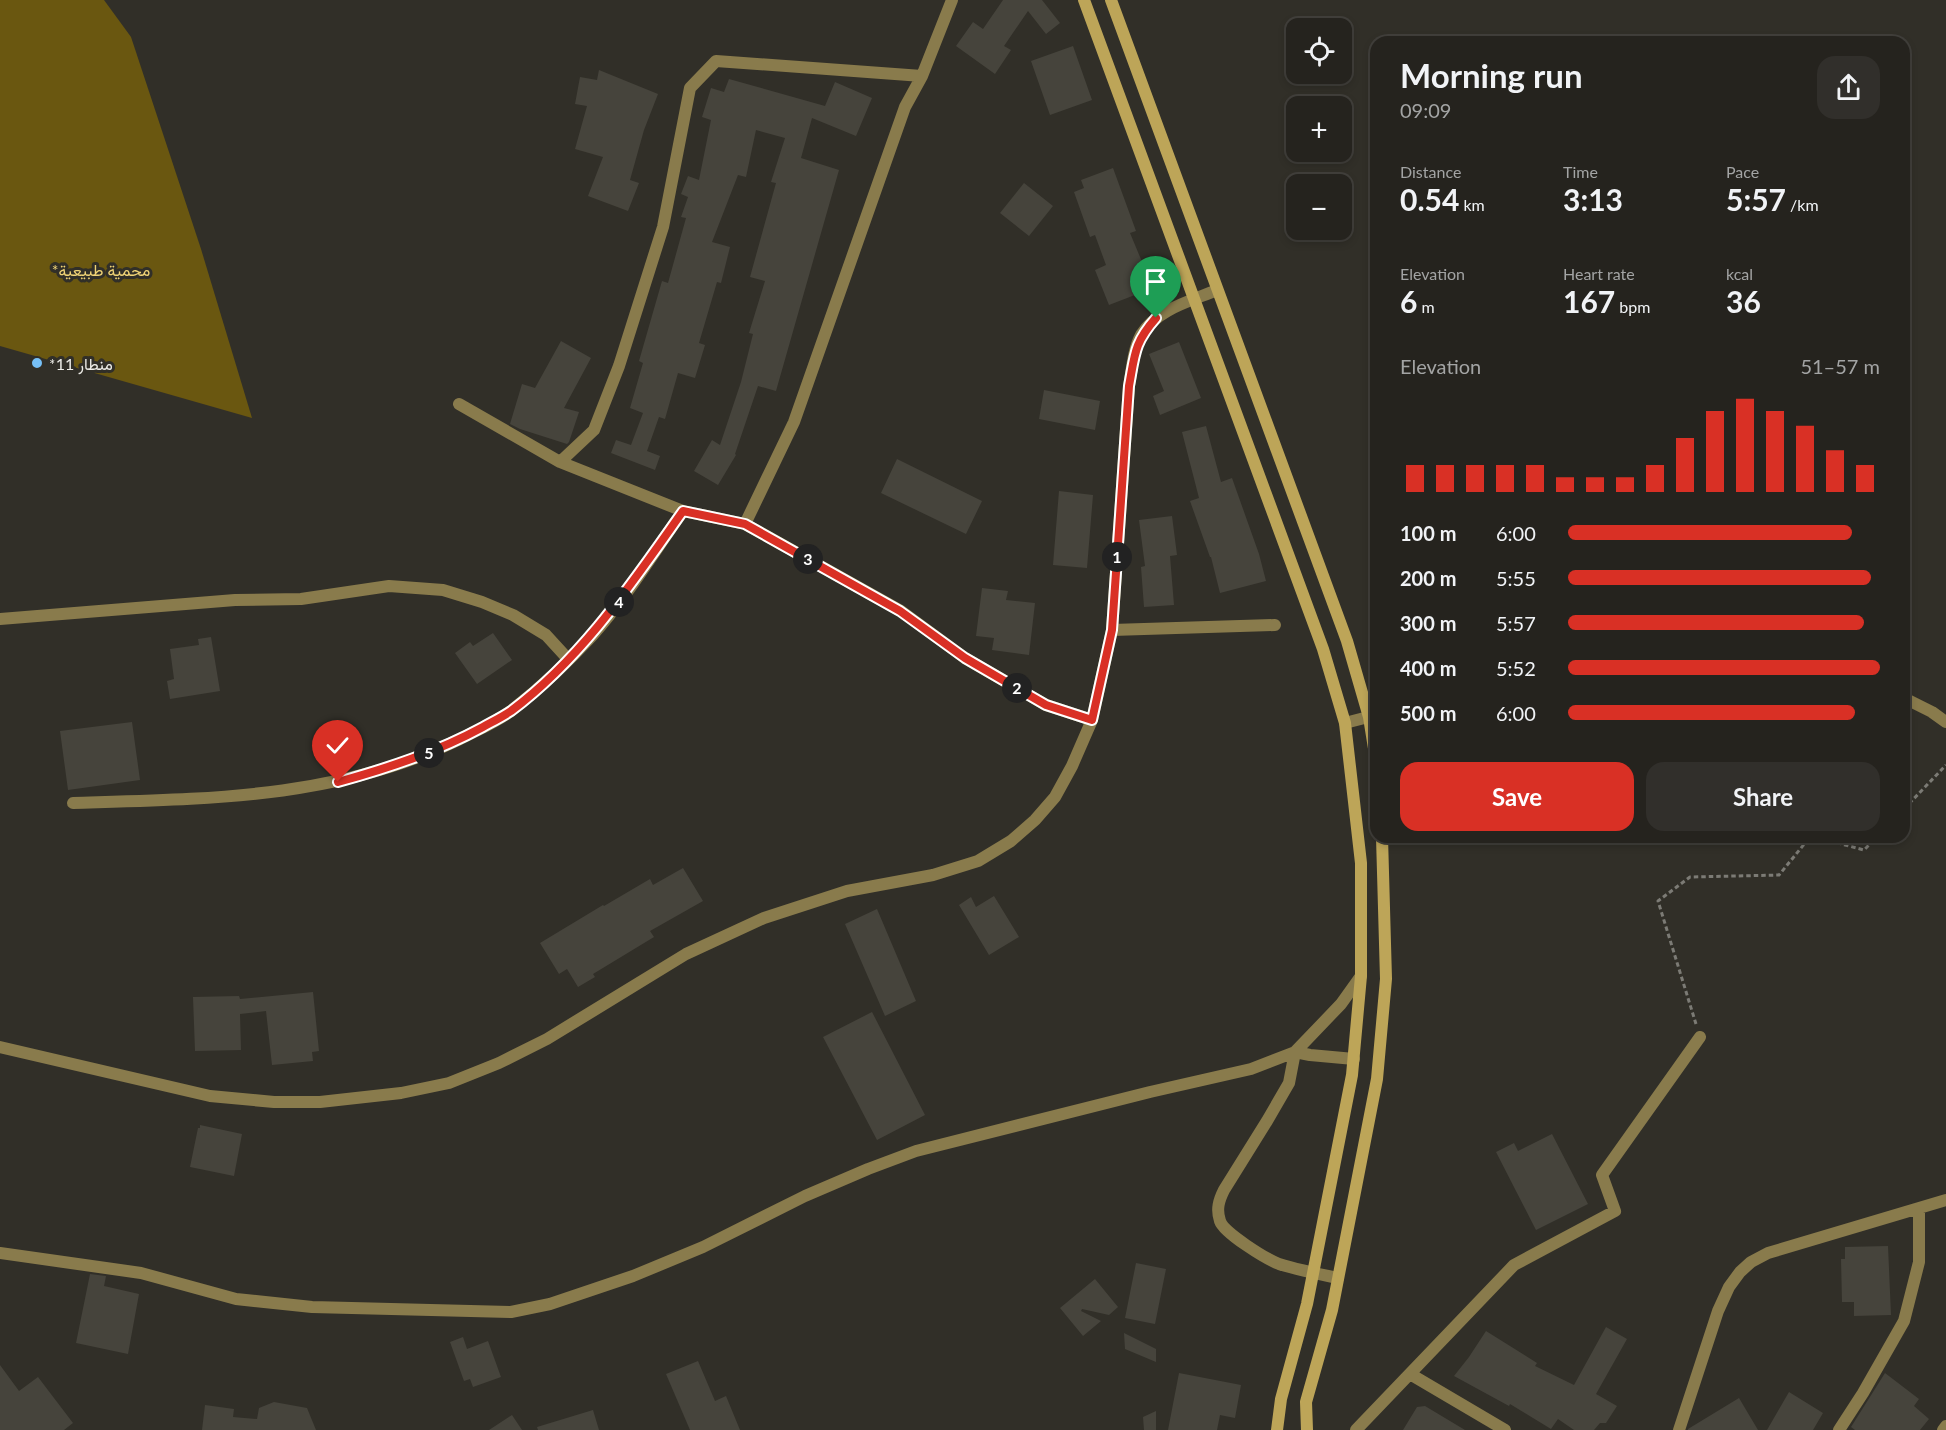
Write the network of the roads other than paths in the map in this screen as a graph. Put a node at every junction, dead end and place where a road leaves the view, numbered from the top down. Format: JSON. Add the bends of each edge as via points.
{"nodes":[{"id":1,"x":952,"y":0,"type":"edge"},
{"id":2,"x":1084,"y":0,"type":"edge"},
{"id":3,"x":1111,"y":0,"type":"edge"},
{"id":4,"x":922,"y":76,"type":"junction"},
{"id":5,"x":1217,"y":290,"type":"junction"},
{"id":6,"x":1194,"y":299,"type":"junction"},
{"id":7,"x":459,"y":404,"type":"dead end"},
{"id":8,"x":560,"y":462,"type":"junction"},
{"id":9,"x":683,"y":511,"type":"junction"},
{"id":10,"x":745,"y":524,"type":"junction"},
{"id":11,"x":0,"y":619,"type":"edge"},
{"id":12,"x":1275,"y":625,"type":"dead end"},
{"id":13,"x":1112,"y":630,"type":"junction"},
{"id":14,"x":568,"y":659,"type":"junction"},
{"id":15,"x":1910,"y":701,"type":"edge"},
{"id":16,"x":1370,"y":710,"type":"edge"},
{"id":17,"x":1370,"y":717,"type":"edge"},
{"id":18,"x":1092,"y":720,"type":"junction"},
{"id":19,"x":1946,"y":722,"type":"edge"},
{"id":20,"x":1345,"y":723,"type":"junction"},
{"id":21,"x":73,"y":803,"type":"dead end"},
{"id":22,"x":1382,"y":843,"type":"edge"},
{"id":23,"x":1361,"y":976,"type":"junction"},
{"id":24,"x":1700,"y":1037,"type":"road end"},
{"id":25,"x":0,"y":1047,"type":"edge"},
{"id":26,"x":1295,"y":1052,"type":"junction"},
{"id":27,"x":1354,"y":1059,"type":"junction"},
{"id":28,"x":1946,"y":1200,"type":"edge"},
{"id":29,"x":1920,"y":1208,"type":"junction"},
{"id":30,"x":0,"y":1253,"type":"edge"},
{"id":31,"x":1313,"y":1273,"type":"junction"},
{"id":32,"x":1338,"y":1278,"type":"junction"},
{"id":33,"x":1410,"y":1374,"type":"junction"},
{"id":34,"x":1946,"y":1425,"type":"edge"},
{"id":35,"x":1277,"y":1430,"type":"edge"},
{"id":36,"x":1307,"y":1430,"type":"edge"},
{"id":37,"x":1356,"y":1430,"type":"edge"},
{"id":38,"x":1505,"y":1430,"type":"edge"},
{"id":39,"x":1679,"y":1430,"type":"edge"},
{"id":40,"x":1839,"y":1430,"type":"edge"},
{"id":41,"x":1943,"y":1430,"type":"edge"}],
"edges":[{"from":1,"to":4,"type":"street"},
{"from":2,"to":6,"type":"main road"},
{"from":3,"to":5,"type":"main road"},
{"from":4,"to":8,"type":"street","via":[[716,61],[690,88],[663,227],[619,366],[594,430]]},
{"from":4,"to":10,"type":"street","via":[[905,107],[794,422]]},
{"from":5,"to":6,"type":"street"},
{"from":5,"to":16,"type":"main road"},
{"from":6,"to":13,"type":"street","via":[[1156,318],[1135,351],[1129,386]]},
{"from":6,"to":20,"type":"main road","via":[[1323,649]]},
{"from":7,"to":8,"type":"street"},
{"from":8,"to":9,"type":"street"},
{"from":9,"to":10,"type":"street"},
{"from":9,"to":14,"type":"street","via":[[618,603]]},
{"from":10,"to":18,"type":"street","via":[[900,611],[965,658],[1046,705]]},
{"from":11,"to":14,"type":"street","via":[[235,600],[301,599],[389,586],[443,590],[513,615],[546,635]]},
{"from":12,"to":13,"type":"street"},
{"from":13,"to":18,"type":"street"},
{"from":14,"to":21,"type":"street","via":[[510,712],[441,748],[392,767],[338,782],[273,792],[206,799]]},
{"from":15,"to":19,"type":"street"},
{"from":17,"to":20,"type":"street"},
{"from":18,"to":25,"type":"street","via":[[1055,797],[1011,841],[978,861],[933,875],[847,891],[764,918],[686,954],[547,1039],[449,1083],[401,1094],[320,1102],[210,1096]]},
{"from":20,"to":23,"type":"main road","via":[[1361,863]]},
{"from":22,"to":32,"type":"main road","via":[[1386,979],[1377,1079]]},
{"from":23,"to":26,"type":"street","via":[[1341,1004]]},
{"from":23,"to":27,"type":"main road"},
{"from":24,"to":33,"type":"street","via":[[1602,1175],[1615,1211],[1514,1265]]},
{"from":26,"to":27,"type":"street"},
{"from":26,"to":30,"type":"street","via":[[1251,1069],[916,1151],[836,1183],[633,1276],[550,1304],[511,1312],[312,1307],[236,1299],[141,1274]]},
{"from":26,"to":31,"type":"street","via":[[1289,1083],[1224,1190],[1218,1211],[1223,1227],[1231,1235],[1277,1263]]},
{"from":27,"to":31,"type":"main road"},
{"from":28,"to":29,"type":"street"},
{"from":29,"to":39,"type":"street","via":[[1768,1253],[1740,1272],[1718,1311]]},
{"from":29,"to":40,"type":"street","via":[[1919,1262],[1905,1320]]},
{"from":31,"to":32,"type":"street"},
{"from":31,"to":35,"type":"main road","via":[[1281,1399]]},
{"from":32,"to":36,"type":"main road","via":[[1306,1402]]},
{"from":33,"to":37,"type":"street"},
{"from":33,"to":38,"type":"street"},
{"from":34,"to":41,"type":"street"}]}
